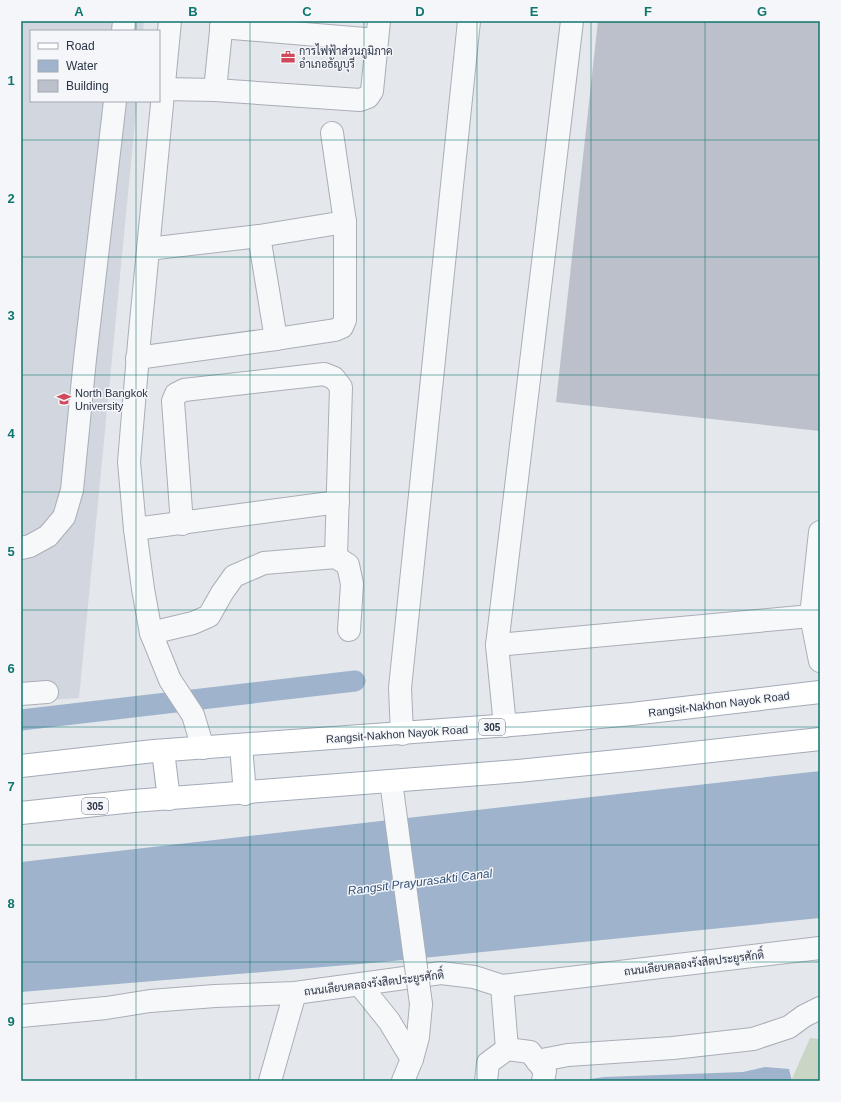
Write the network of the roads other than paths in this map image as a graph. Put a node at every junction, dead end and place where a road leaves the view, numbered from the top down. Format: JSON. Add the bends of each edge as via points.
{"nodes":[{"id":1,"x":170,"y":21,"type":"edge"},
{"id":2,"x":469,"y":21,"type":"edge"},
{"id":3,"x":572,"y":21,"type":"edge"},
{"id":4,"x":221,"y":24,"type":"edge"},
{"id":5,"x":378,"y":31,"type":"edge"},
{"id":6,"x":164,"y":89,"type":"junction"},
{"id":7,"x":215,"y":90,"type":"junction"},
{"id":8,"x":115,"y":102,"type":"edge"},
{"id":9,"x":332,"y":133,"type":"dead end"},
{"id":10,"x":345,"y":222,"type":"junction"},
{"id":11,"x":259,"y":236,"type":"junction"},
{"id":12,"x":148,"y":249,"type":"junction"},
{"id":13,"x":276,"y":339,"type":"junction"},
{"id":14,"x":137,"y":358,"type":"junction"},
{"id":15,"x":338,"y":502,"type":"junction"},
{"id":16,"x":182,"y":524,"type":"junction"},
{"id":17,"x":135,"y":529,"type":"junction"},
{"id":18,"x":820,"y":532,"type":"edge"},
{"id":19,"x":21,"y":548,"type":"edge"},
{"id":20,"x":336,"y":557,"type":"junction"},
{"id":21,"x":811,"y":616,"type":"junction"},
{"id":22,"x":349,"y":630,"type":"dead end"},
{"id":23,"x":151,"y":633,"type":"junction"},
{"id":24,"x":497,"y":646,"type":"junction"},
{"id":25,"x":820,"y":661,"type":"edge"},
{"id":26,"x":47,"y":692,"type":"dead end"},
{"id":27,"x":820,"y":692,"type":"edge"},
{"id":28,"x":21,"y":694,"type":"edge"},
{"id":29,"x":505,"y":726,"type":"junction"},
{"id":30,"x":402,"y":734,"type":"junction"},
{"id":31,"x":820,"y":739,"type":"edge"},
{"id":32,"x":241,"y":746,"type":"junction"},
{"id":33,"x":203,"y":748,"type":"junction"},
{"id":34,"x":163,"y":751,"type":"junction"},
{"id":35,"x":21,"y":766,"type":"edge"},
{"id":36,"x":391,"y":781,"type":"junction"},
{"id":37,"x":245,"y":794,"type":"junction"},
{"id":38,"x":169,"y":799,"type":"junction"},
{"id":39,"x":21,"y":813,"type":"edge"},
{"id":40,"x":820,"y":948,"type":"edge"},
{"id":41,"x":360,"y":985,"type":"junction"},
{"id":42,"x":502,"y":986,"type":"junction"},
{"id":43,"x":295,"y":993,"type":"junction"},
{"id":44,"x":820,"y":1008,"type":"edge"},
{"id":45,"x":21,"y":1016,"type":"edge"},
{"id":46,"x":507,"y":1049,"type":"junction"},
{"id":47,"x":412,"y":1059,"type":"junction"},
{"id":48,"x":540,"y":1071,"type":"edge"},
{"id":49,"x":270,"y":1081,"type":"edge"},
{"id":50,"x":404,"y":1081,"type":"edge"},
{"id":51,"x":486,"y":1081,"type":"edge"}],
"edges":[{"from":1,"to":6,"type":"street"},
{"from":2,"to":30,"type":"street","via":[[400,688]]},
{"from":3,"to":24,"type":"street"},
{"from":4,"to":5,"type":"street"},
{"from":4,"to":7,"type":"street"},
{"from":5,"to":7,"type":"street","via":[[372,91],[368,97],[360,100]]},
{"from":6,"to":7,"type":"street"},
{"from":6,"to":12,"type":"street"},
{"from":8,"to":19,"type":"street","via":[[72,490],[64,517],[48,536]]},
{"from":9,"to":10,"type":"street"},
{"from":10,"to":11,"type":"street"},
{"from":10,"to":13,"type":"street","via":[[345,320],[342,327]]},
{"from":11,"to":12,"type":"street"},
{"from":11,"to":13,"type":"street"},
{"from":12,"to":14,"type":"street"},
{"from":13,"to":14,"type":"street"},
{"from":14,"to":17,"type":"street","via":[[129,462]]},
{"from":15,"to":16,"type":"street"},
{"from":15,"to":16,"type":"street","via":[[341,386],[334,378],[324,374],[184,390],[176,394],[173,401]]},
{"from":15,"to":20,"type":"street"},
{"from":16,"to":17,"type":"street"},
{"from":17,"to":23,"type":"street"},
{"from":18,"to":21,"type":"street"},
{"from":20,"to":22,"type":"street","via":[[348,564],[352,584]]},
{"from":20,"to":23,"type":"street","via":[[264,563],[234,576],[209,616],[193,623]]},
{"from":21,"to":24,"type":"street"},
{"from":21,"to":25,"type":"street"},
{"from":23,"to":33,"type":"street","via":[[170,680],[193,715]]},
{"from":24,"to":29,"type":"street"},
{"from":26,"to":28,"type":"street"},
{"from":27,"to":29,"type":"main road","name":"Rangsit-Nakhon Nayok Road","number":"305"},
{"from":29,"to":30,"type":"main road","name":"Rangsit-Nakhon Nayok Road","number":"305"},
{"from":30,"to":32,"type":"main road","name":"Rangsit-Nakhon Nayok Road","number":"305"},
{"from":31,"to":36,"type":"main road","number":"305","via":[[518,771]]},
{"from":32,"to":33,"type":"main road","name":"Rangsit-Nakhon Nayok Road","number":"305"},
{"from":32,"to":37,"type":"main road"},
{"from":33,"to":34,"type":"main road","name":"Rangsit-Nakhon Nayok Road","number":"305"},
{"from":34,"to":35,"type":"main road","name":"Rangsit-Nakhon Nayok Road","number":"305"},
{"from":34,"to":38,"type":"main road"},
{"from":36,"to":37,"type":"main road","number":"305"},
{"from":36,"to":47,"type":"street","bridge":true,"via":[[420,1004],[418,1037]]},
{"from":37,"to":38,"type":"main road","number":"305"},
{"from":38,"to":39,"type":"main road","number":"305"},
{"from":40,"to":42,"type":"street","name":"ถนนเลียบคลองรังสิตประยูรศักดิ์"},
{"from":41,"to":42,"type":"street","name":"ถนนเลียบคลองรังสิตประยูรศักดิ์","via":[[441,973],[474,977]]},
{"from":41,"to":43,"type":"street","name":"ถนนเลียบคลองรังสิตประยูรศักดิ์"},
{"from":41,"to":47,"type":"street","via":[[388,1021]]},
{"from":42,"to":46,"type":"street"},
{"from":43,"to":45,"type":"street","name":"ถนนเลียบคลองรังสิตประยูรศักดิ์","via":[[150,1001]]},
{"from":43,"to":49,"type":"street"},
{"from":44,"to":48,"type":"street","via":[[789,1027],[753,1039],[673,1048],[568,1055]]},
{"from":46,"to":48,"type":"street","via":[[530,1052]]},
{"from":46,"to":51,"type":"street","via":[[488,1063]]},
{"from":47,"to":50,"type":"street"}]}
